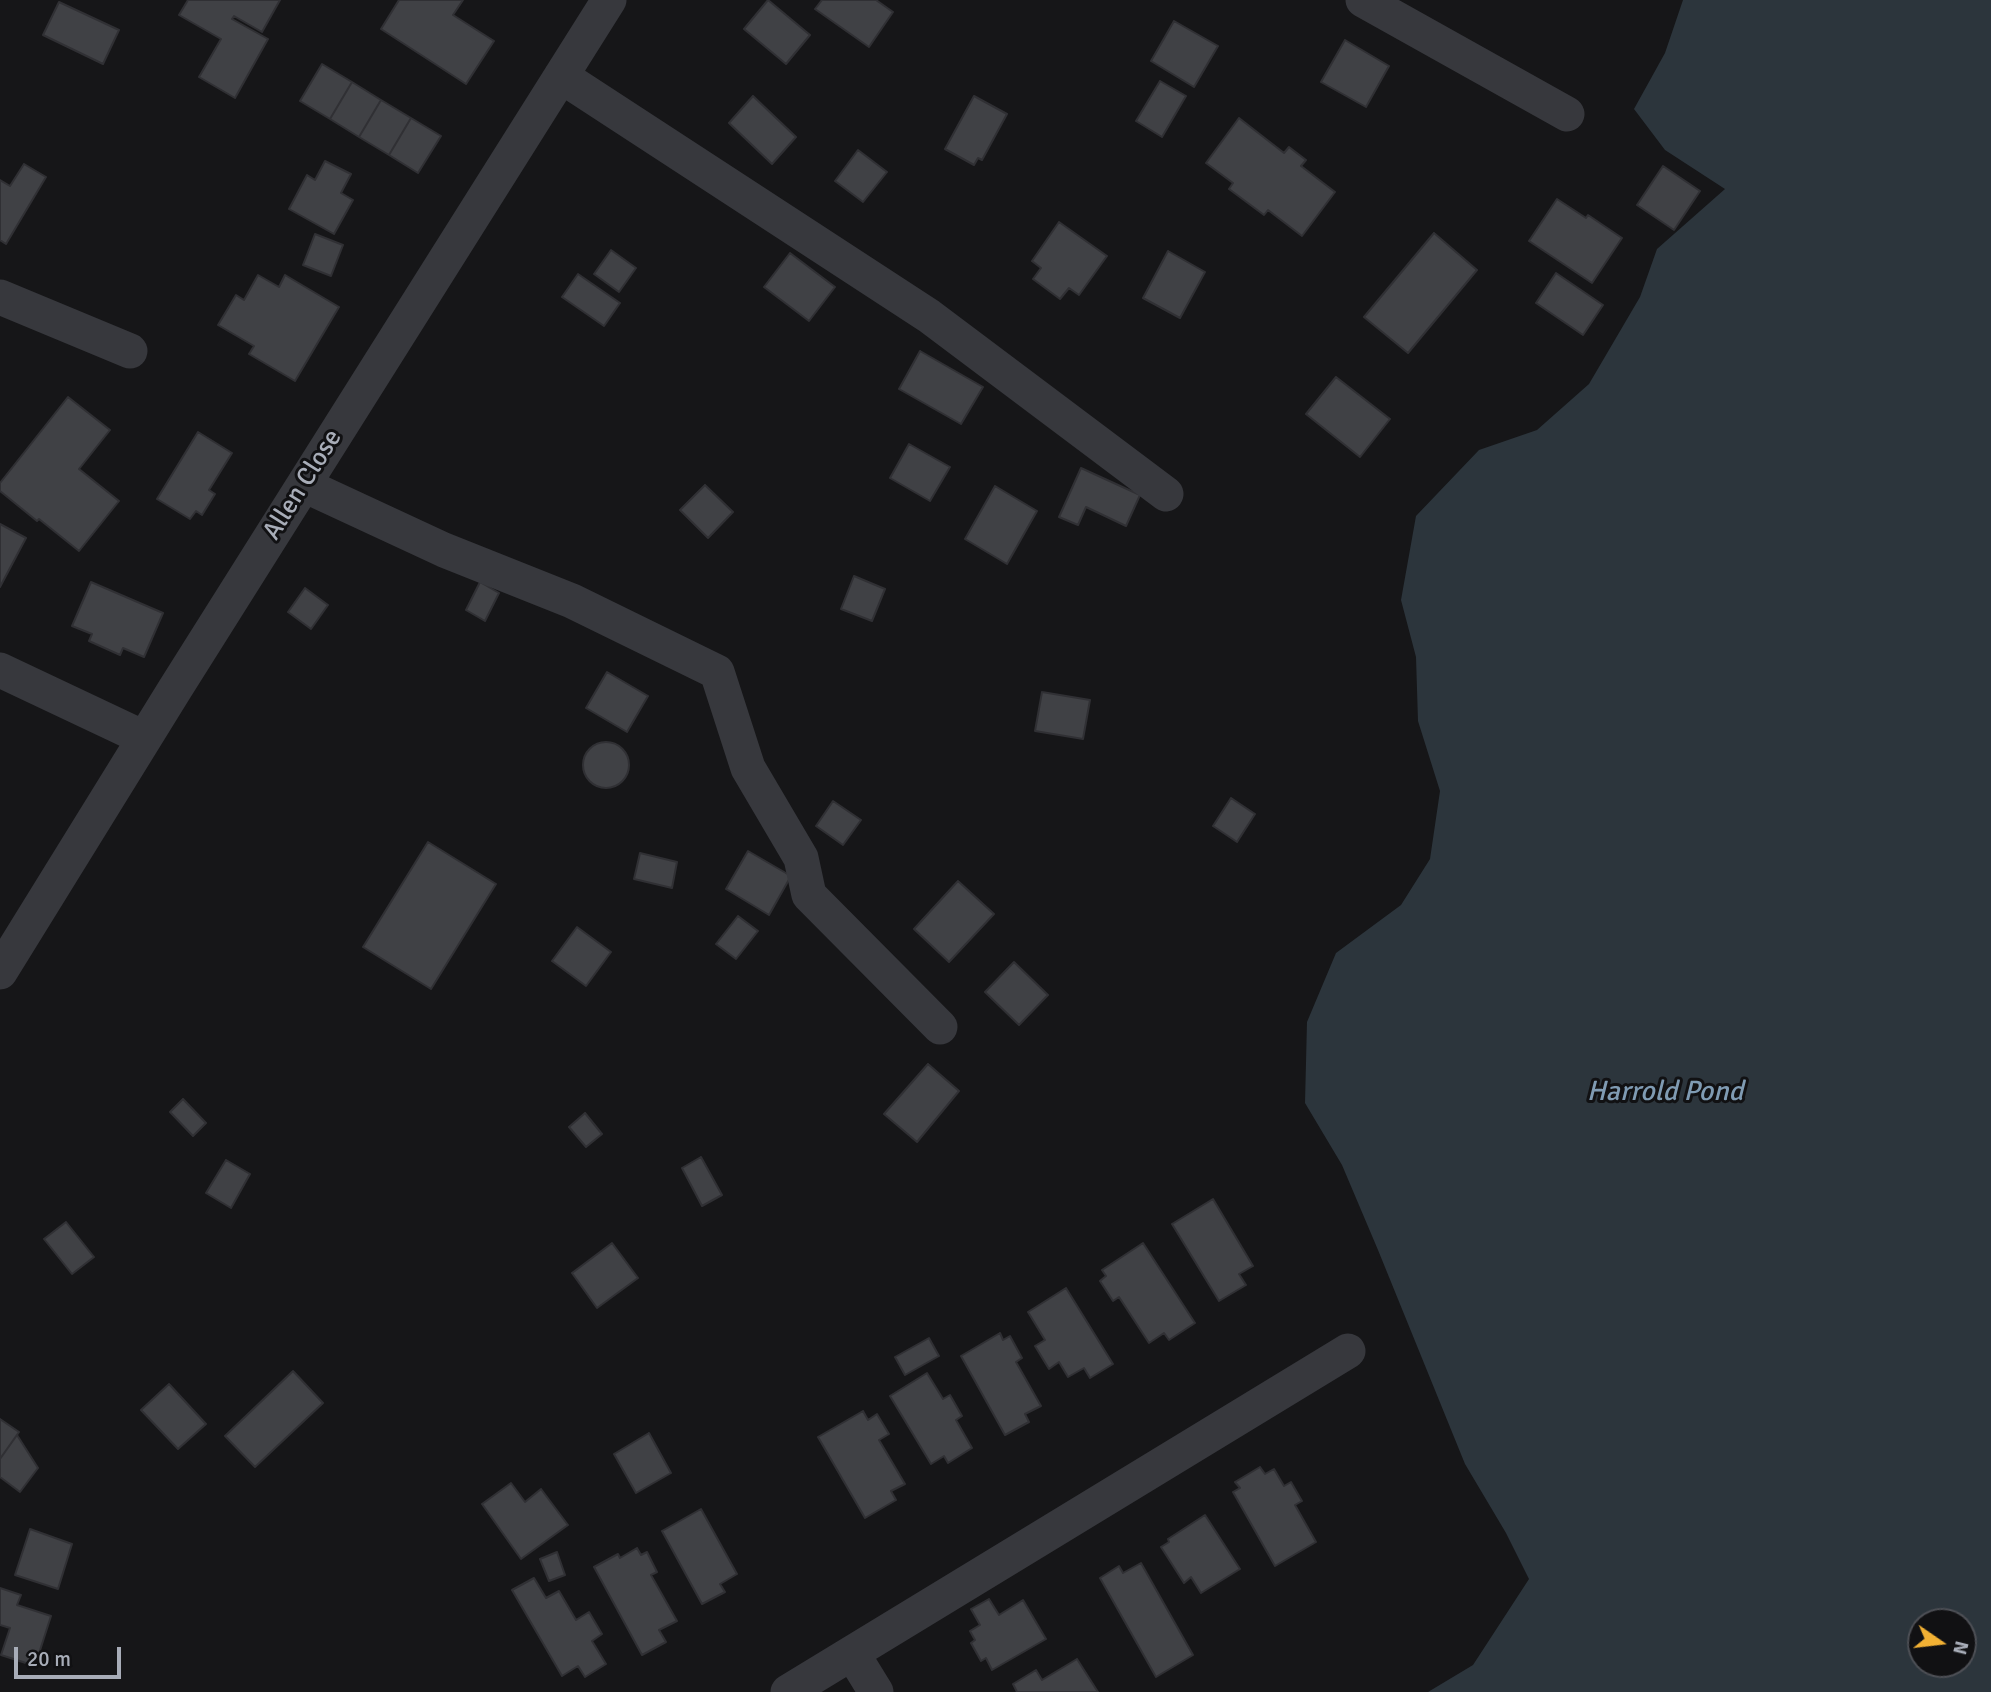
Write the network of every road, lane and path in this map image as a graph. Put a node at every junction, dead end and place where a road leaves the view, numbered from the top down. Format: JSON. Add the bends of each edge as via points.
{"nodes":[{"id":1,"x":609,"y":0,"type":"edge"},
{"id":2,"x":1363,"y":0,"type":"edge"},
{"id":3,"x":561,"y":76,"type":"junction"},
{"id":4,"x":1567,"y":114,"type":"dead end"},
{"id":5,"x":0,"y":297,"type":"edge"},
{"id":6,"x":130,"y":351,"type":"dead end"},
{"id":7,"x":304,"y":485,"type":"junction"},
{"id":8,"x":1166,"y":494,"type":"dead end"},
{"id":9,"x":0,"y":670,"type":"edge"},
{"id":10,"x":144,"y":738,"type":"junction"},
{"id":11,"x":0,"y":972,"type":"edge"},
{"id":12,"x":940,"y":1027,"type":"dead end"},
{"id":13,"x":1348,"y":1351,"type":"dead end"},
{"id":14,"x":852,"y":1653,"type":"junction"},
{"id":15,"x":788,"y":1692,"type":"edge"},
{"id":16,"x":876,"y":1692,"type":"edge"}],
"edges":[{"from":1,"to":3,"type":"street","name":"Allen Close"},
{"from":2,"to":4,"type":"street"},
{"from":3,"to":7,"type":"street","name":"Allen Close"},
{"from":3,"to":8,"type":"street","via":[[929,316]]},
{"from":5,"to":6,"type":"street"},
{"from":7,"to":10,"type":"street","name":"Allen Close"},
{"from":7,"to":12,"type":"street","via":[[444,550],[572,601],[717,672],[748,768],[801,858],[809,895]]},
{"from":9,"to":10,"type":"street"},
{"from":10,"to":11,"type":"street","name":"Allen Close"},
{"from":13,"to":14,"type":"street"},
{"from":14,"to":15,"type":"street"},
{"from":14,"to":16,"type":"street"}]}
